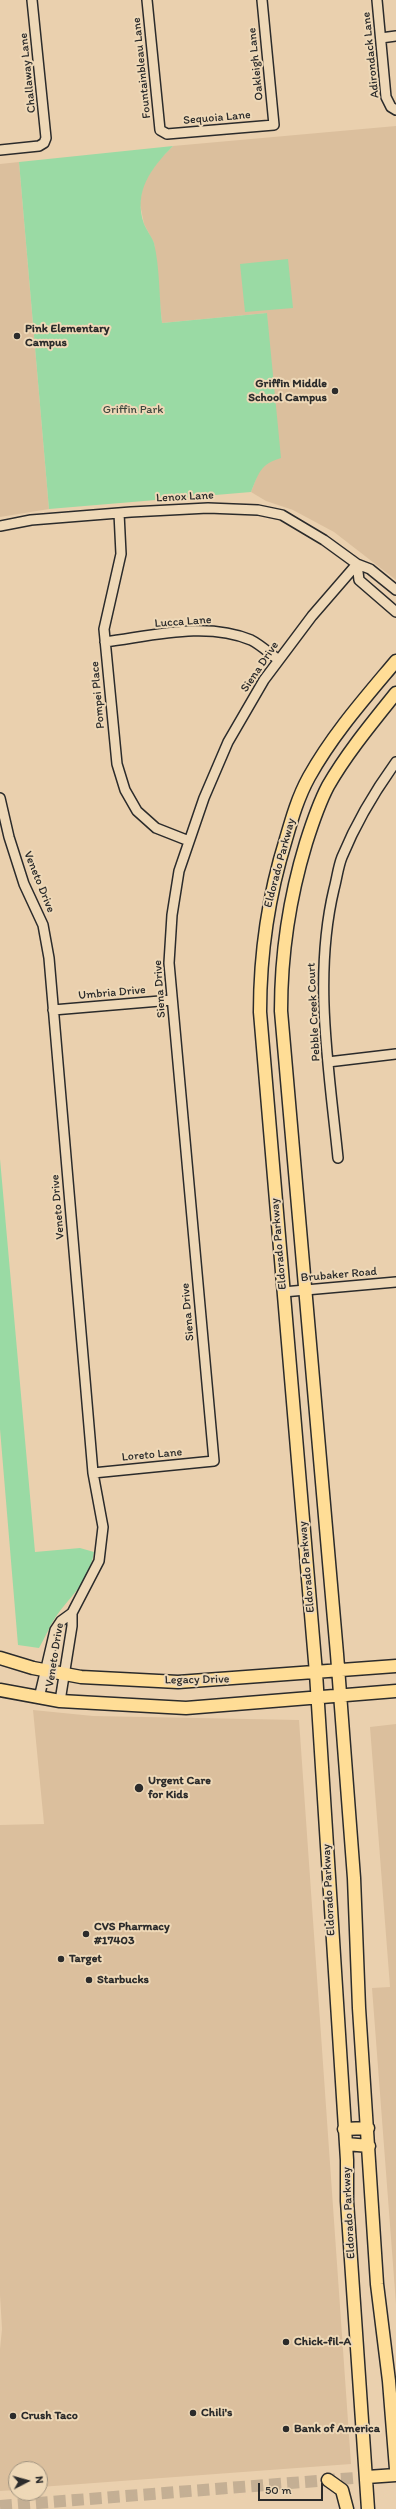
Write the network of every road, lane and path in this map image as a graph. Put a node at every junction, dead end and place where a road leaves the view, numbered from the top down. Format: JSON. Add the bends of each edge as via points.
{"nodes":[{"id":1,"x":32,"y":0,"type":"edge"},
{"id":2,"x":147,"y":0,"type":"edge"},
{"id":3,"x":262,"y":0,"type":"edge"},
{"id":4,"x":377,"y":0,"type":"edge"},
{"id":5,"x":396,"y":36,"type":"edge"},
{"id":6,"x":381,"y":38,"type":"junction"},
{"id":7,"x":393,"y":108,"type":"edge"},
{"id":8,"x":274,"y":125,"type":"joint"},
{"id":9,"x":162,"y":133,"type":"joint"},
{"id":10,"x":0,"y":150,"type":"edge"},
{"id":11,"x":119,"y":513,"type":"junction"},
{"id":12,"x":0,"y":526,"type":"edge"},
{"id":13,"x":357,"y":564,"type":"junction"},
{"id":14,"x":396,"y":590,"type":"edge"},
{"id":15,"x":396,"y":612,"type":"edge"},
{"id":16,"x":105,"y":642,"type":"junction"},
{"id":17,"x":279,"y":660,"type":"junction"},
{"id":18,"x":396,"y":661,"type":"edge"},
{"id":19,"x":396,"y":693,"type":"edge"},
{"id":20,"x":396,"y":762,"type":"edge"},
{"id":21,"x":0,"y":798,"type":"edge"},
{"id":22,"x":189,"y":841,"type":"junction"},
{"id":23,"x":172,"y":1000,"type":"junction"},
{"id":24,"x":53,"y":1010,"type":"junction"},
{"id":25,"x":396,"y":1054,"type":"edge"},
{"id":26,"x":328,"y":1062,"type":"junction"},
{"id":27,"x":338,"y":1158,"type":"dead end"},
{"id":28,"x":396,"y":1282,"type":"edge"},
{"id":29,"x":305,"y":1290,"type":"junction"},
{"id":30,"x":283,"y":1292,"type":"junction"},
{"id":31,"x":214,"y":1462,"type":"joint"},
{"id":32,"x":93,"y":1473,"type":"junction"},
{"id":33,"x":72,"y":1613,"type":"junction"},
{"id":34,"x":0,"y":1658,"type":"edge"},
{"id":35,"x":396,"y":1666,"type":"edge"},
{"id":36,"x":44,"y":1670,"type":"junction"},
{"id":37,"x":339,"y":1672,"type":"junction"},
{"id":38,"x":316,"y":1673,"type":"junction"},
{"id":39,"x":64,"y":1674,"type":"junction"},
{"id":40,"x":0,"y":1690,"type":"edge"},
{"id":41,"x":396,"y":1692,"type":"edge"},
{"id":42,"x":340,"y":1696,"type":"junction"},
{"id":43,"x":38,"y":1698,"type":"junction"},
{"id":44,"x":318,"y":1698,"type":"junction"},
{"id":45,"x":60,"y":1701,"type":"junction"},
{"id":46,"x":368,"y":2128,"type":"junction"},
{"id":47,"x":344,"y":2129,"type":"junction"},
{"id":48,"x":346,"y":2144,"type":"junction"},
{"id":49,"x":369,"y":2146,"type":"junction"},
{"id":50,"x":396,"y":2469,"type":"edge"},
{"id":51,"x":396,"y":2475,"type":"edge"},
{"id":52,"x":367,"y":2477,"type":"junction"},
{"id":53,"x":328,"y":2480,"type":"dead end"},
{"id":54,"x":347,"y":2509,"type":"edge"},
{"id":55,"x":368,"y":2509,"type":"edge"}],
"edges":[{"from":1,"to":10,"type":"street","name":"Challaway Lane","via":[[47,133],[44,143],[33,147]]},
{"from":2,"to":9,"type":"street","name":"Fountainbleau Lane"},
{"from":3,"to":8,"type":"street","name":"Oakleigh Lane"},
{"from":4,"to":6,"type":"street","name":"Adirondack Lane"},
{"from":5,"to":6,"type":"street"},
{"from":6,"to":7,"type":"street","name":"Adirondack Lane","via":[[386,97]]},
{"from":8,"to":9,"type":"street","name":"Sequoia Lane"},
{"from":11,"to":12,"type":"street","name":"Lenox Lane","via":[[31,520]]},
{"from":11,"to":13,"type":"street","name":"Lenox Lane","via":[[234,507],[282,515],[324,540]]},
{"from":11,"to":16,"type":"street","name":"Pompei Place","via":[[121,554],[106,614]]},
{"from":13,"to":14,"type":"street","name":"Lenox Lane","via":[[370,569]]},
{"from":13,"to":15,"type":"street","via":[[359,580]]},
{"from":13,"to":17,"type":"street","name":"Siena Drive","via":[[312,616]]},
{"from":16,"to":17,"type":"street","name":"Lucca Lane","via":[[199,631],[222,632],[252,641]]},
{"from":16,"to":22,"type":"street","name":"Pompei Place","via":[[117,764],[125,790],[137,810],[156,828]]},
{"from":17,"to":22,"type":"street","name":"Siena Drive","via":[[264,680],[228,742]]},
{"from":18,"to":30,"type":"main road","name":"Eldorado Parkway","via":[[351,714],[309,777],[296,804],[274,879],[266,920],[260,968],[260,1012]]},
{"from":19,"to":29,"type":"main road","name":"Eldorado Parkway","via":[[342,763],[316,812],[294,884],[286,924],[281,969],[281,1011]]},
{"from":20,"to":26,"type":"street","name":"Pebble Creek Court","via":[[373,794],[342,857],[328,912],[322,970]]},
{"from":21,"to":24,"type":"street","name":"Veneto Drive","via":[[24,884],[43,925],[49,958]]},
{"from":22,"to":23,"type":"street","name":"Siena Drive","via":[[179,872],[172,915],[169,962]]},
{"from":23,"to":24,"type":"street","name":"Umbria Drive"},
{"from":23,"to":31,"type":"street","name":"Siena Drive"},
{"from":24,"to":32,"type":"street","name":"Veneto Drive"},
{"from":25,"to":26,"type":"street"},
{"from":26,"to":27,"type":"street","name":"Pebble Creek Court"},
{"from":28,"to":29,"type":"street","name":"Brubaker Road"},
{"from":29,"to":30,"type":"street","name":"Brubaker Road"},
{"from":29,"to":37,"type":"main road","name":"Eldorado Parkway"},
{"from":30,"to":38,"type":"main road","name":"Eldorado Parkway"},
{"from":31,"to":32,"type":"street","name":"Loreto Lane"},
{"from":32,"to":33,"type":"street","name":"Veneto Drive","via":[[104,1527],[99,1561]]},
{"from":33,"to":36,"type":"street","name":"Veneto Drive","via":[[61,1621],[55,1630]]},
{"from":33,"to":39,"type":"street","name":"Veneto Drive"},
{"from":34,"to":36,"type":"main road","name":"Legacy Drive"},
{"from":35,"to":37,"type":"main road","name":"Legacy Drive"},
{"from":36,"to":39,"type":"main road","name":"Legacy Drive"},
{"from":36,"to":43,"type":"street","name":"Veneto Drive"},
{"from":37,"to":38,"type":"main road","name":"Legacy Drive"},
{"from":37,"to":42,"type":"main road","name":"Eldorado Parkway"},
{"from":38,"to":39,"type":"main road","name":"Legacy Drive","via":[[178,1682]]},
{"from":38,"to":44,"type":"main road","name":"Eldorado Parkway"},
{"from":39,"to":45,"type":"street","name":"Veneto Drive"},
{"from":40,"to":43,"type":"main road","name":"Legacy Drive"},
{"from":41,"to":42,"type":"main road","name":"Legacy Drive"},
{"from":42,"to":44,"type":"main road","name":"Legacy Drive"},
{"from":42,"to":46,"type":"main road","name":"Eldorado Parkway","via":[[354,1878],[359,2008]]},
{"from":43,"to":45,"type":"main road","name":"Legacy Drive"},
{"from":44,"to":45,"type":"main road","name":"Legacy Drive","via":[[186,1708]]},
{"from":44,"to":47,"type":"main road","name":"Eldorado Parkway"},
{"from":46,"to":47,"type":"main road"},
{"from":46,"to":49,"type":"main road","name":"Eldorado Parkway"},
{"from":47,"to":48,"type":"main road","name":"Eldorado Parkway"},
{"from":48,"to":49,"type":"main road"},
{"from":48,"to":52,"type":"main road","name":"Eldorado Parkway","via":[[347,2201]]},
{"from":49,"to":50,"type":"main road","name":"Eldorado Parkway","via":[[377,2284],[389,2381]]},
{"from":51,"to":52,"type":"main road"},
{"from":52,"to":55,"type":"main road","name":"Eldorado Parkway"},
{"from":53,"to":54,"type":"main road","via":[[346,2495]]}]}
